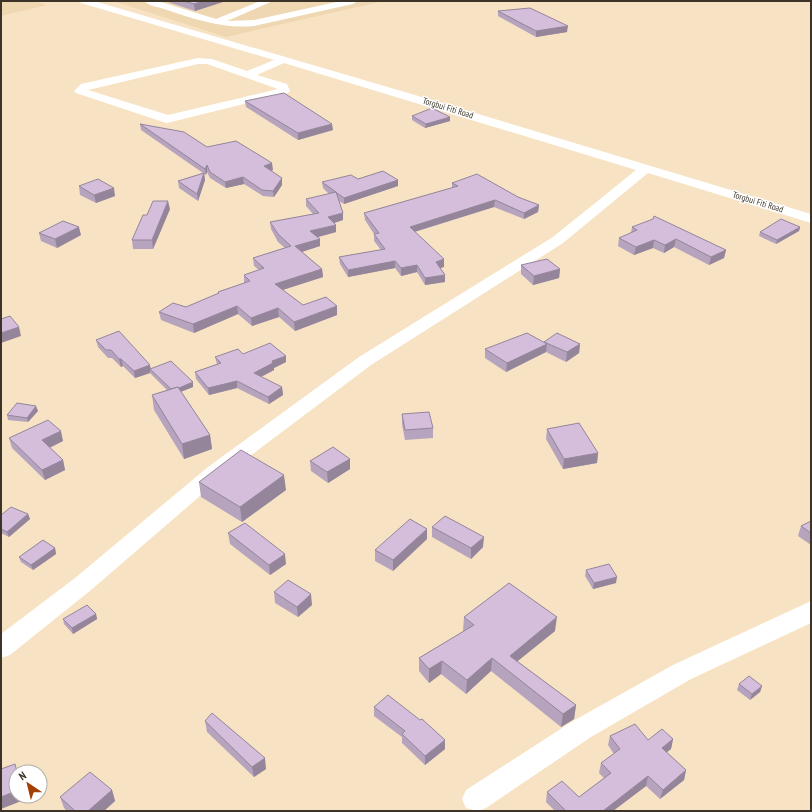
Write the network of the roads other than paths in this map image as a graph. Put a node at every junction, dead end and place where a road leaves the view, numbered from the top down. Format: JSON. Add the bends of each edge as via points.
{"nodes":[{"id":1,"x":148,"y":1,"type":"edge"},
{"id":2,"x":268,"y":1,"type":"edge"},
{"id":3,"x":349,"y":1,"type":"edge"},
{"id":4,"x":98,"y":3,"type":"edge"},
{"id":5,"x":124,"y":3,"type":"dead end"},
{"id":6,"x":215,"y":21,"type":"junction"},
{"id":7,"x":283,"y":60,"type":"junction"},
{"id":8,"x":247,"y":74,"type":"junction"},
{"id":9,"x":646,"y":168,"type":"junction"},
{"id":10,"x":811,"y":219,"type":"edge"},
{"id":11,"x":811,"y":610,"type":"edge"},
{"id":12,"x":1,"y":648,"type":"edge"},
{"id":13,"x":476,"y":799,"type":"dead end"}],
"edges":[{"from":1,"to":6,"type":"street"},
{"from":2,"to":6,"type":"street"},
{"from":3,"to":6,"type":"street","via":[[246,24],[229,25]]},
{"from":4,"to":5,"type":"street"},
{"from":4,"to":7,"type":"street","name":"Torgbui Fiti Road"},
{"from":7,"to":8,"type":"street"},
{"from":7,"to":9,"type":"street","name":"Torgbui Fiti Road"},
{"from":8,"to":8,"type":"street","via":[[283,86],[284,91],[167,119],[80,91],[85,86],[198,61],[208,61]]},
{"from":9,"to":10,"type":"street","name":"Torgbui Fiti Road"},
{"from":9,"to":12,"type":"street","via":[[558,240],[366,361],[215,472],[83,584]]},
{"from":11,"to":13,"type":"street","via":[[800,618],[682,672],[582,729]]}]}
